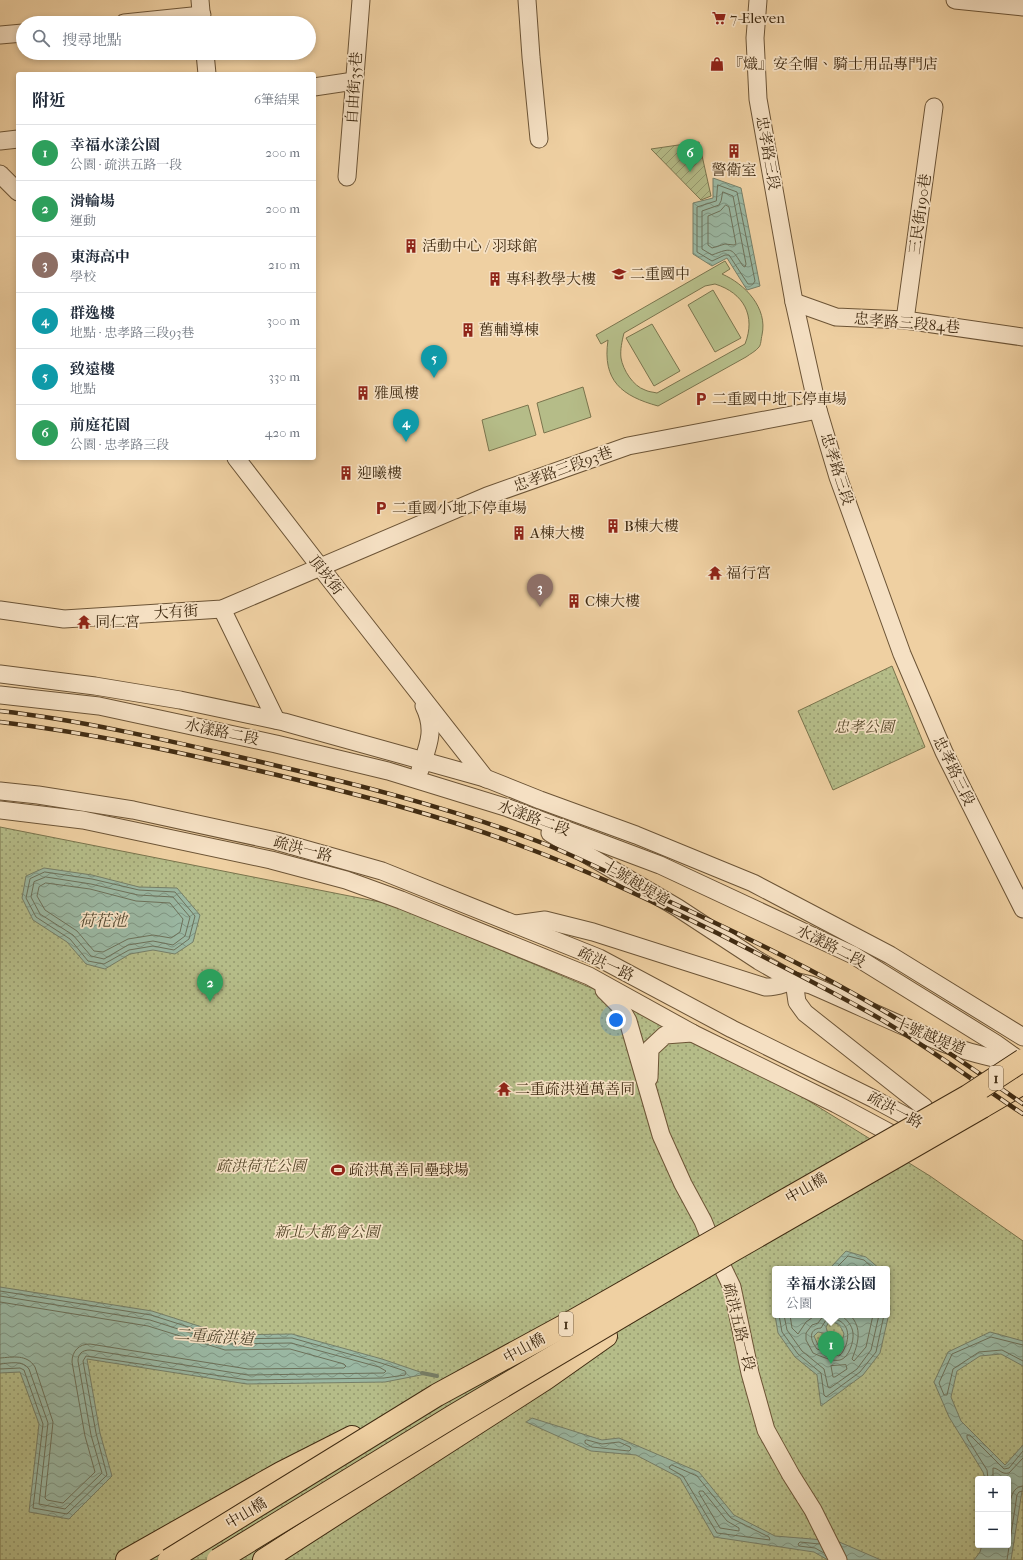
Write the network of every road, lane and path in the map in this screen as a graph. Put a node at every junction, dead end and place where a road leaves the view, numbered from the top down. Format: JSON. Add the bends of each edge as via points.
{"nodes":[{"id":1,"x":361,"y":0,"type":"edge"},
{"id":2,"x":527,"y":0,"type":"edge"},
{"id":3,"x":758,"y":0,"type":"edge"},
{"id":4,"x":956,"y":0,"type":"edge"},
{"id":5,"x":1023,"y":7,"type":"edge"},
{"id":6,"x":201,"y":13,"type":"edge"},
{"id":7,"x":178,"y":16,"type":"edge"},
{"id":8,"x":16,"y":34,"type":"edge"},
{"id":9,"x":0,"y":35,"type":"edge"},
{"id":10,"x":206,"y":60,"type":"edge"},
{"id":11,"x":207,"y":72,"type":"edge"},
{"id":12,"x":354,"y":81,"type":"junction"},
{"id":13,"x":316,"y":87,"type":"edge"},
{"id":14,"x":934,"y":107,"type":"dead end"},
{"id":15,"x":16,"y":139,"type":"edge"},
{"id":16,"x":539,"y":139,"type":"dead end"},
{"id":17,"x":0,"y":141,"type":"edge"},
{"id":18,"x":0,"y":174,"type":"edge"},
{"id":19,"x":347,"y":177,"type":"dead end"},
{"id":20,"x":16,"y":190,"type":"edge"},
{"id":21,"x":794,"y":302,"type":"junction"},
{"id":22,"x":905,"y":320,"type":"junction"},
{"id":23,"x":1023,"y":337,"type":"edge"},
{"id":24,"x":818,"y":410,"type":"junction"},
{"id":25,"x":238,"y":460,"type":"edge"},
{"id":26,"x":320,"y":567,"type":"junction"},
{"id":27,"x":222,"y":609,"type":"junction"},
{"id":28,"x":0,"y":610,"type":"edge"},
{"id":29,"x":0,"y":674,"type":"edge"},
{"id":30,"x":417,"y":691,"type":"junction"},
{"id":31,"x":0,"y":695,"type":"edge"},
{"id":32,"x":276,"y":720,"type":"junction"},
{"id":33,"x":424,"y":760,"type":"junction"},
{"id":34,"x":485,"y":778,"type":"junction"},
{"id":35,"x":417,"y":780,"type":"junction"},
{"id":36,"x":0,"y":791,"type":"edge"},
{"id":37,"x":508,"y":808,"type":"junction"},
{"id":38,"x":0,"y":810,"type":"edge"},
{"id":39,"x":1023,"y":909,"type":"edge"},
{"id":40,"x":514,"y":925,"type":"junction"},
{"id":41,"x":506,"y":942,"type":"junction"},
{"id":42,"x":589,"y":976,"type":"junction"},
{"id":43,"x":794,"y":981,"type":"junction"},
{"id":44,"x":692,"y":1033,"type":"junction"},
{"id":45,"x":1023,"y":1037,"type":"edge"},
{"id":46,"x":1023,"y":1064,"type":"edge"},
{"id":47,"x":1023,"y":1083,"type":"edge"},
{"id":48,"x":1023,"y":1087,"type":"edge"},
{"id":49,"x":648,"y":1090,"type":"junction"},
{"id":50,"x":975,"y":1101,"type":"junction"},
{"id":51,"x":930,"y":1129,"type":"junction"},
{"id":52,"x":678,"y":1284,"type":"junction"},
{"id":53,"x":438,"y":1395,"type":"junction"},
{"id":54,"x":127,"y":1560,"type":"edge"},
{"id":55,"x":169,"y":1560,"type":"edge"},
{"id":56,"x":218,"y":1560,"type":"edge"},
{"id":57,"x":264,"y":1560,"type":"edge"},
{"id":58,"x":838,"y":1560,"type":"edge"}],
"edges":[{"from":1,"to":12,"type":"street","name":"自由街35巷"},
{"from":2,"to":16,"type":"street"},
{"from":3,"to":21,"type":"street","name":"忠孝路三段","via":[[755,38],[758,99]]},
{"from":4,"to":5,"type":"street"},
{"from":6,"to":7,"type":"street"},
{"from":8,"to":9,"type":"street"},
{"from":10,"to":11,"type":"street"},
{"from":12,"to":13,"type":"street"},
{"from":12,"to":19,"type":"street","name":"自由街35巷"},
{"from":14,"to":22,"type":"street","name":"三民街190巷"},
{"from":15,"to":17,"type":"street"},
{"from":18,"to":20,"type":"street"},
{"from":21,"to":22,"type":"street","name":"忠孝路三段84巷","via":[[836,317]]},
{"from":21,"to":24,"type":"street","name":"忠孝路三段"},
{"from":22,"to":23,"type":"street","name":"忠孝路三段84巷"},
{"from":24,"to":26,"type":"street","name":"忠孝路三段93巷","via":[[628,446],[488,496]]},
{"from":24,"to":39,"type":"street","name":"忠孝路三段","via":[[838,477],[902,654],[944,752]]},
{"from":25,"to":26,"type":"street","name":"頂崁街"},
{"from":26,"to":27,"type":"street","name":"大有街"},
{"from":26,"to":30,"type":"street","name":"頂崁街"},
{"from":27,"to":28,"type":"street","name":"大有街","via":[[64,619]]},
{"from":27,"to":32,"type":"street"},
{"from":29,"to":32,"type":"street","name":"水漾路二段","via":[[166,697]]},
{"from":30,"to":33,"type":"street","name":"頂崁街","via":[[429,716],[430,736]]},
{"from":30,"to":34,"type":"street","name":"頂崁街"},
{"from":31,"to":35,"type":"street","name":"水漾路二段","via":[[99,706],[276,744]]},
{"from":32,"to":33,"type":"street","name":"水漾路二段"},
{"from":33,"to":34,"type":"street","name":"水漾路二段"},
{"from":33,"to":35,"type":"street","name":"頂崁街"},
{"from":34,"to":37,"type":"street","name":"十號越堤道"},
{"from":34,"to":45,"type":"street","name":"水漾路二段","via":[[636,835],[753,883],[890,955]]},
{"from":35,"to":37,"type":"street","name":"水漾路二段"},
{"from":36,"to":40,"type":"street","name":"疏洪一路","via":[[133,810],[276,841],[382,871]]},
{"from":37,"to":43,"type":"street","name":"十號越堤道","via":[[678,908]]},
{"from":37,"to":46,"type":"street","name":"水漾路二段","via":[[660,865],[853,955],[995,1043]]},
{"from":38,"to":41,"type":"street","name":"疏洪一路","via":[[83,820],[271,860],[346,880]]},
{"from":40,"to":41,"type":"street"},
{"from":40,"to":43,"type":"street","via":[[545,920],[586,930],[765,987],[774,988]]},
{"from":40,"to":51,"type":"street","name":"疏洪一路","via":[[599,958]]},
{"from":41,"to":42,"type":"street","name":"疏洪一路"},
{"from":42,"to":44,"type":"street","name":"疏洪一路"},
{"from":42,"to":49,"type":"street","name":"疏洪五路一段","via":[[619,1005],[628,1021]]},
{"from":43,"to":46,"type":"street","name":"十號越堤道","via":[[811,985],[944,1043],[978,1055]]},
{"from":43,"to":51,"type":"street","via":[[797,1002],[805,1013],[924,1107]]},
{"from":44,"to":49,"type":"street","via":[[665,1035],[650,1049]]},
{"from":44,"to":51,"type":"street","name":"疏洪一路","via":[[836,1104],[910,1144]]},
{"from":46,"to":50,"type":"highway","number":"1","bridge":true},
{"from":47,"to":50,"type":"highway","number":"1"},
{"from":48,"to":50,"type":"highway","number":"1"},
{"from":49,"to":58,"type":"street","name":"疏洪五路一段","via":[[661,1135],[732,1287],[750,1373],[766,1430],[813,1510]]},
{"from":50,"to":52,"type":"highway","name":"中山橋","number":"1","bridge":true},
{"from":50,"to":53,"type":"highway","name":"中山橋","number":"1","bridge":true},
{"from":52,"to":56,"type":"highway","name":"中山橋","number":"1","bridge":true,"via":[[455,1415]]},
{"from":52,"to":57,"type":"highway","bridge":true,"via":[[545,1379]]},
{"from":53,"to":54,"type":"highway","bridge":true,"via":[[281,1473]]},
{"from":53,"to":55,"type":"highway","name":"中山橋","number":"1","bridge":true}]}
